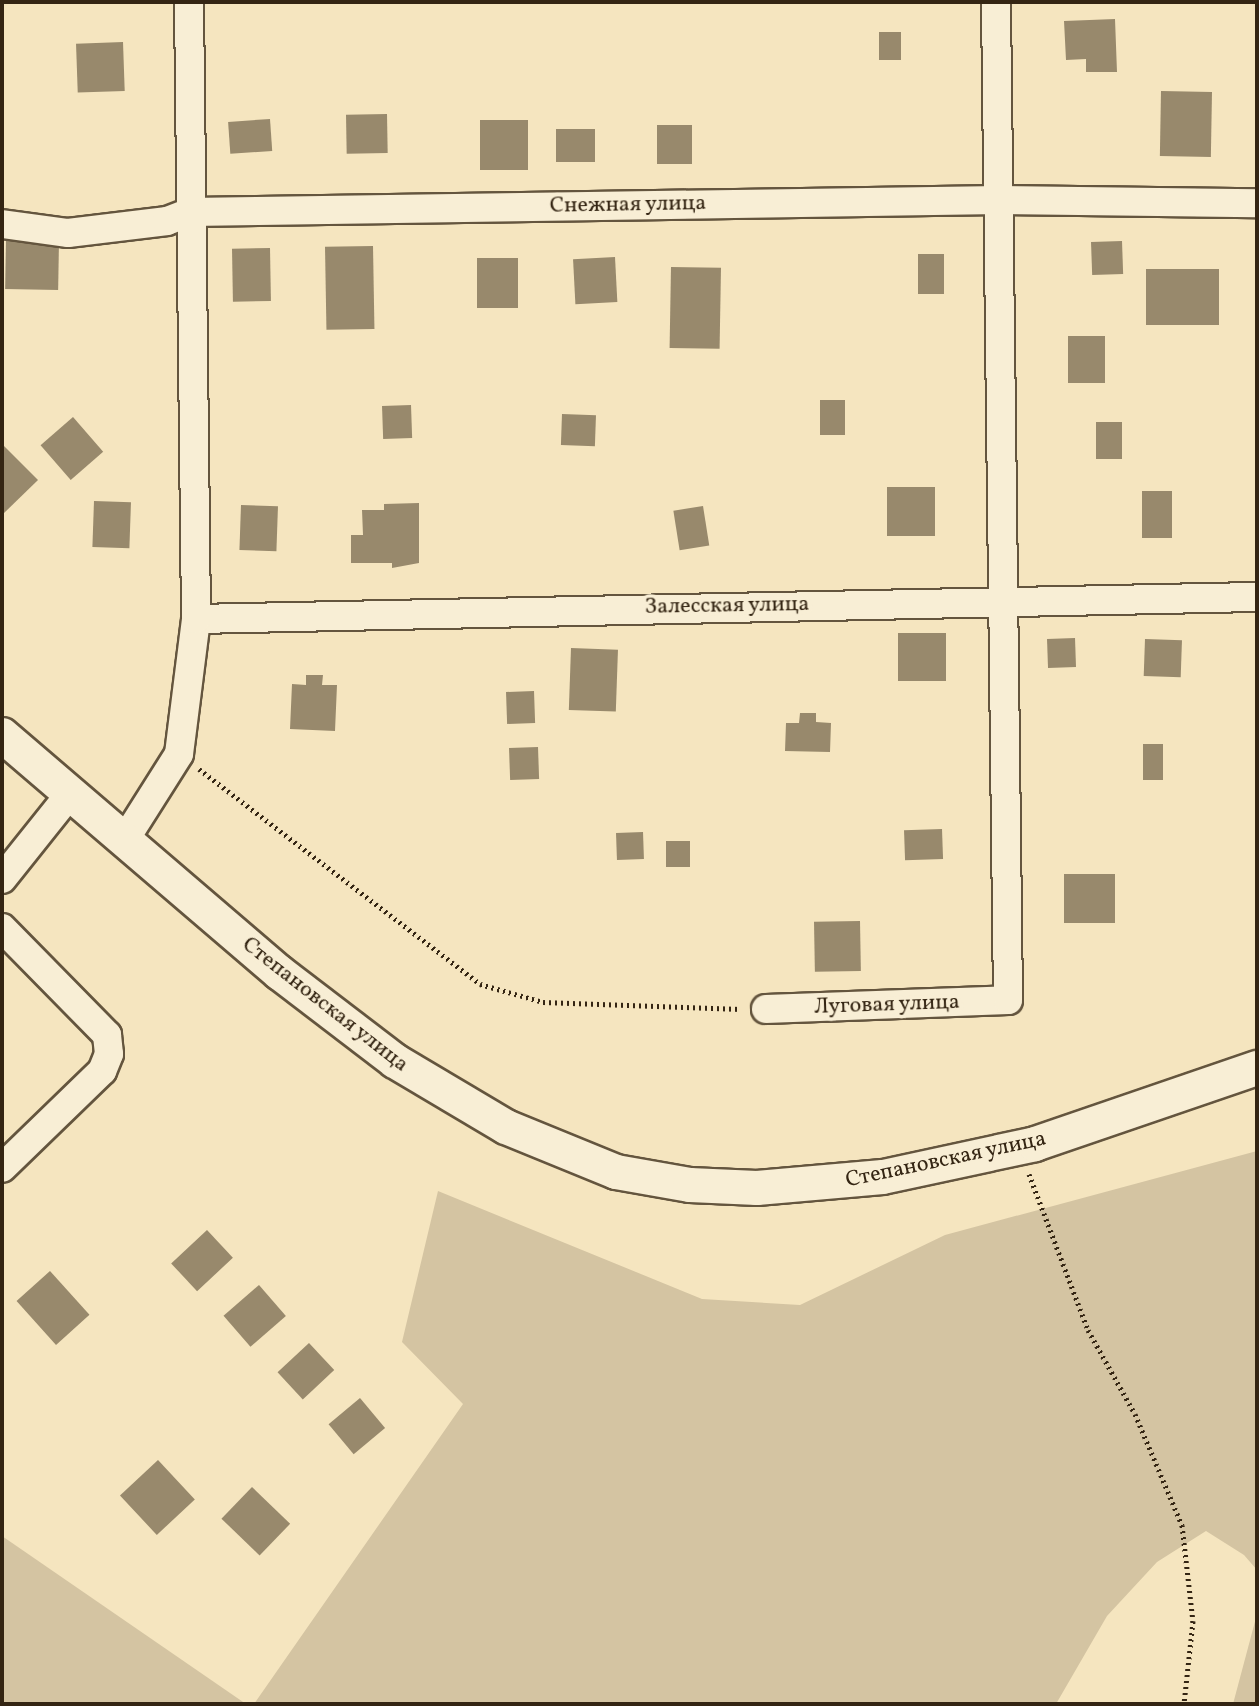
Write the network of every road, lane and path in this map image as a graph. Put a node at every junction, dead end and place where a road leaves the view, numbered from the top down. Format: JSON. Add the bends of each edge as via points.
{"nodes":[{"id":1,"x":189,"y":2,"type":"edge"},
{"id":2,"x":996,"y":2,"type":"edge"},
{"id":3,"x":1000,"y":200,"type":"junction"},
{"id":4,"x":1257,"y":203,"type":"edge"},
{"id":5,"x":190,"y":212,"type":"junction"},
{"id":6,"x":2,"y":224,"type":"edge"},
{"id":7,"x":1257,"y":597,"type":"edge"},
{"id":8,"x":1003,"y":599,"type":"junction"},
{"id":9,"x":196,"y":619,"type":"junction"},
{"id":10,"x":2,"y":735,"type":"edge"},
{"id":11,"x":179,"y":754,"type":"junction"},
{"id":12,"x":69,"y":795,"type":"junction"},
{"id":13,"x":124,"y":841,"type":"junction"},
{"id":14,"x":2,"y":879,"type":"edge"},
{"id":15,"x":2,"y":928,"type":"edge"},
{"id":16,"x":766,"y":1009,"type":"joint"},
{"id":17,"x":1257,"y":1068,"type":"edge"},
{"id":18,"x":1017,"y":1148,"type":"junction"},
{"id":19,"x":2,"y":1168,"type":"edge"},
{"id":20,"x":1184,"y":1704,"type":"edge"}],
"edges":[{"from":1,"to":5,"type":"street"},
{"from":2,"to":3,"type":"street"},
{"from":3,"to":4,"type":"street","name":"Снежная улица"},
{"from":3,"to":5,"type":"street","name":"Снежная улица"},
{"from":3,"to":8,"type":"street"},
{"from":5,"to":6,"type":"street","name":"Снежная улица","via":[[167,221],[68,233]]},
{"from":5,"to":9,"type":"street"},
{"from":7,"to":8,"type":"street","name":"Залесская улица"},
{"from":8,"to":9,"type":"street","name":"Залесская улица"},
{"from":8,"to":16,"type":"street","name":"Луговая улица","via":[[1008,1000]]},
{"from":9,"to":11,"type":"street"},
{"from":10,"to":12,"type":"street","name":"Степановская улица"},
{"from":11,"to":13,"type":"street"},
{"from":11,"to":16,"type":"path","via":[[480,984],[543,1002]]},
{"from":12,"to":13,"type":"street","name":"Степановская улица"},
{"from":12,"to":14,"type":"street"},
{"from":13,"to":18,"type":"street","name":"Степановская улица","via":[[280,973],[395,1061],[506,1127],[577,1160],[690,1185],[757,1188],[883,1177]]},
{"from":15,"to":19,"type":"street","via":[[107,1035],[109,1054],[102,1071]]},
{"from":17,"to":18,"type":"street","name":"Степановская улица"},
{"from":18,"to":20,"type":"path","via":[[1088,1330],[1135,1414],[1182,1525],[1193,1621]]}]}
